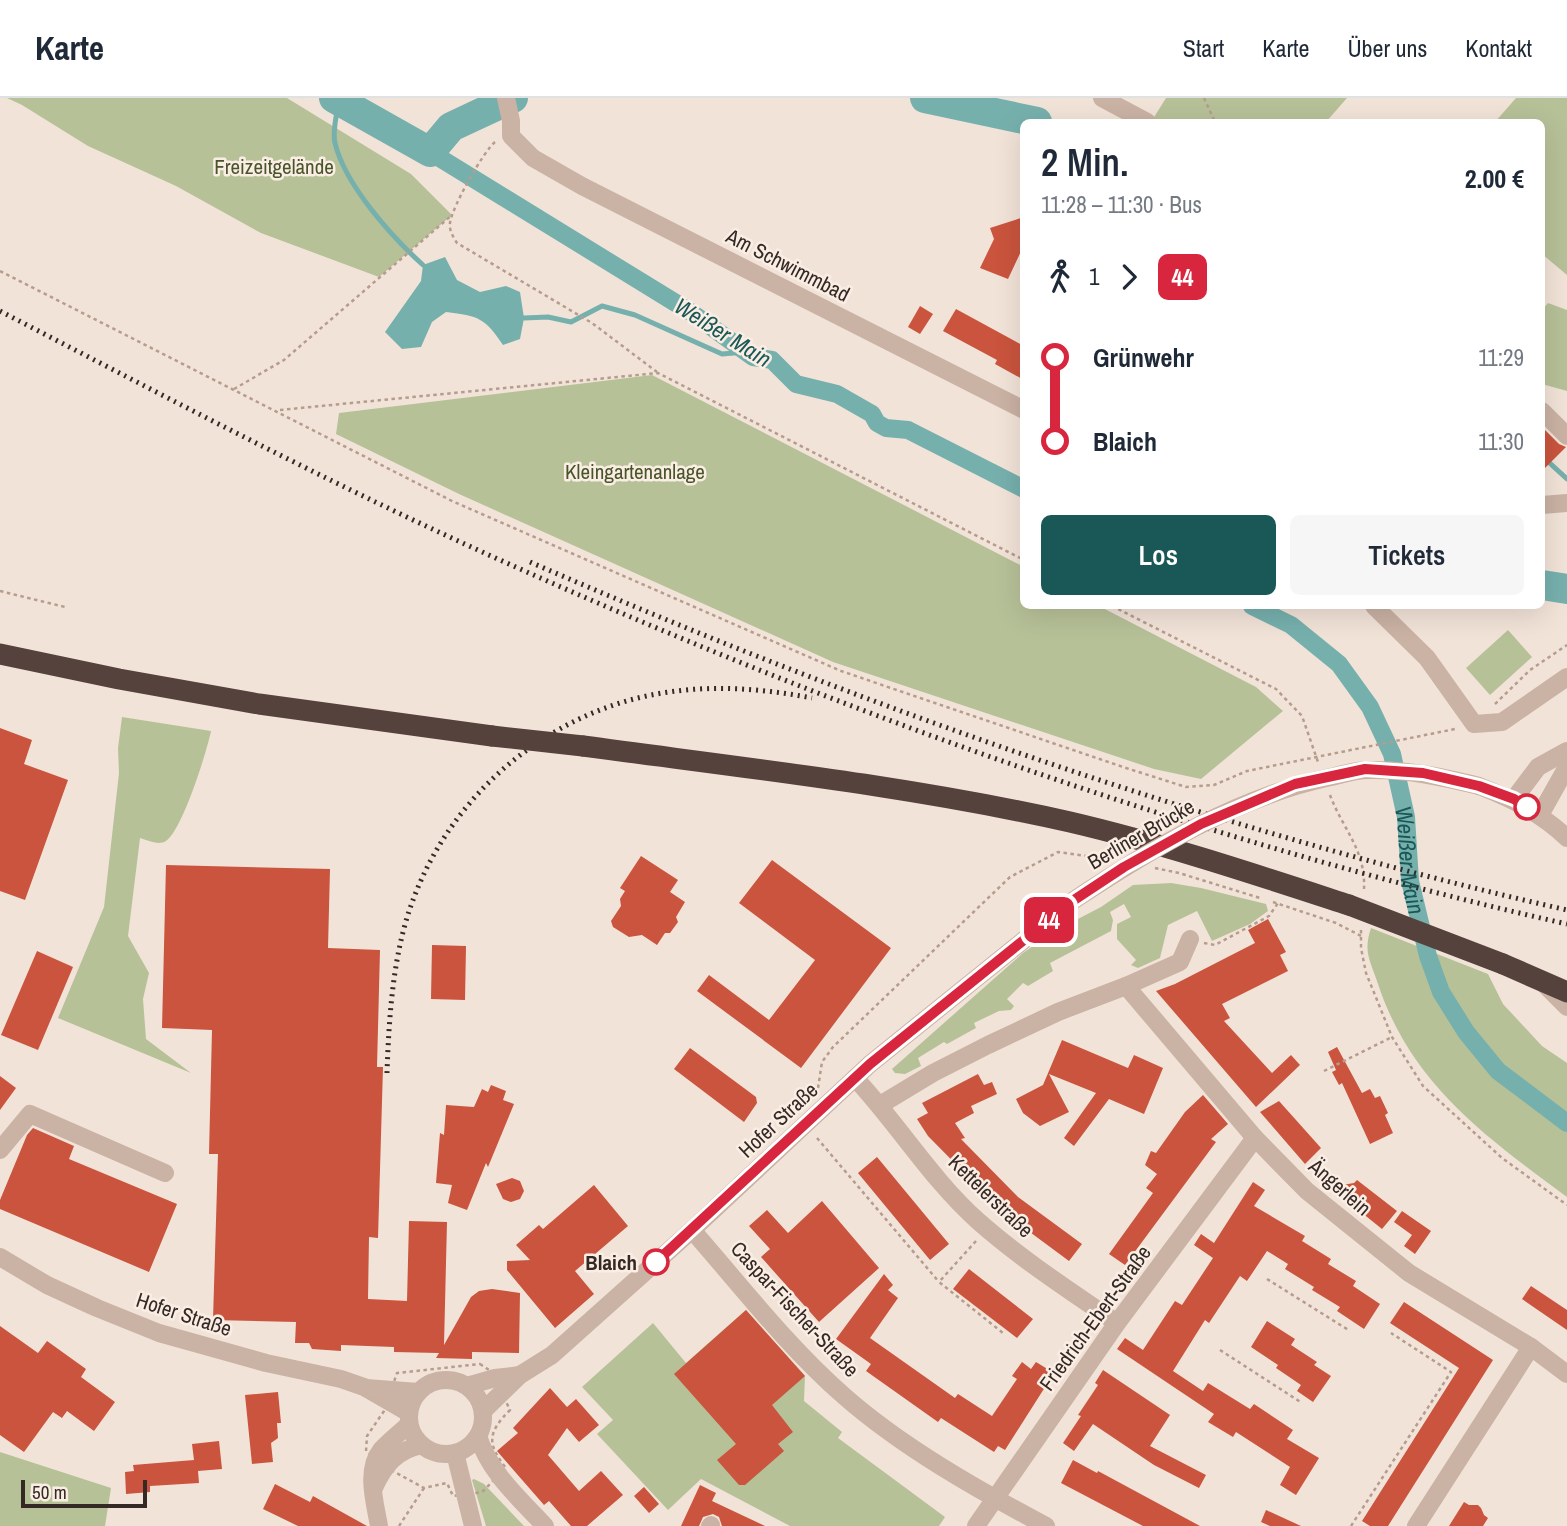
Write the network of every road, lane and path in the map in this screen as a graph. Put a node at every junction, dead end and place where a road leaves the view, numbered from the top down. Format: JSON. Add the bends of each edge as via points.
{"nodes":[{"id":1,"x":506,"y":98,"type":"edge"},
{"id":2,"x":1102,"y":98,"type":"edge"},
{"id":3,"x":1204,"y":98,"type":"edge"},
{"id":4,"x":1141,"y":119,"type":"edge"},
{"id":5,"x":1213,"y":119,"type":"edge"},
{"id":6,"x":511,"y":128,"type":"junction"},
{"id":7,"x":452,"y":215,"type":"junction"},
{"id":8,"x":0,"y":271,"type":"edge"},
{"id":9,"x":658,"y":373,"type":"junction"},
{"id":10,"x":233,"y":390,"type":"junction"},
{"id":11,"x":1020,"y":408,"type":"edge"},
{"id":12,"x":277,"y":410,"type":"junction"},
{"id":13,"x":1545,"y":414,"type":"edge"},
{"id":14,"x":1567,"y":436,"type":"edge"},
{"id":15,"x":1567,"y":503,"type":"edge"},
{"id":16,"x":1545,"y":505,"type":"edge"},
{"id":17,"x":1020,"y":558,"type":"edge"},
{"id":18,"x":0,"y":591,"type":"edge"},
{"id":19,"x":65,"y":607,"type":"dead end"},
{"id":20,"x":1118,"y":609,"type":"edge"},
{"id":21,"x":1377,"y":609,"type":"edge"},
{"id":22,"x":1567,"y":645,"type":"edge"},
{"id":23,"x":0,"y":654,"type":"edge"},
{"id":24,"x":1567,"y":677,"type":"edge"},
{"id":25,"x":1474,"y":724,"type":"junction"},
{"id":26,"x":1441,"y":733,"type":"dead end"},
{"id":27,"x":1567,"y":751,"type":"edge"},
{"id":28,"x":1316,"y":757,"type":"junction"},
{"id":29,"x":1567,"y":767,"type":"edge"},
{"id":30,"x":1321,"y":769,"type":"dead end"},
{"id":31,"x":1329,"y":794,"type":"dead end"},
{"id":32,"x":1514,"y":799,"type":"junction"},
{"id":33,"x":1540,"y":815,"type":"junction"},
{"id":34,"x":1567,"y":838,"type":"edge"},
{"id":35,"x":1071,"y":902,"type":"joint"},
{"id":36,"x":1356,"y":902,"type":"junction"},
{"id":37,"x":1362,"y":924,"type":"dead end"},
{"id":38,"x":1361,"y":936,"type":"junction"},
{"id":39,"x":1190,"y":939,"type":"joint"},
{"id":40,"x":1537,"y":978,"type":"junction"},
{"id":41,"x":1126,"y":986,"type":"junction"},
{"id":42,"x":1567,"y":992,"type":"edge"},
{"id":43,"x":1567,"y":1007,"type":"edge"},
{"id":44,"x":1392,"y":1037,"type":"junction"},
{"id":45,"x":1324,"y":1071,"type":"dead end"},
{"id":46,"x":855,"y":1078,"type":"junction"},
{"id":47,"x":880,"y":1105,"type":"junction"},
{"id":48,"x":806,"y":1125,"type":"junction"},
{"id":49,"x":1255,"y":1138,"type":"junction"},
{"id":50,"x":0,"y":1150,"type":"edge"},
{"id":51,"x":165,"y":1173,"type":"dead end"},
{"id":52,"x":1567,"y":1205,"type":"edge"},
{"id":53,"x":987,"y":1228,"type":"junction"},
{"id":54,"x":692,"y":1230,"type":"junction"},
{"id":55,"x":0,"y":1257,"type":"edge"},
{"id":56,"x":1267,"y":1279,"type":"dead end"},
{"id":57,"x":939,"y":1282,"type":"junction"},
{"id":58,"x":1117,"y":1323,"type":"junction"},
{"id":59,"x":1350,"y":1331,"type":"dead end"},
{"id":60,"x":1003,"y":1333,"type":"dead end"},
{"id":61,"x":1391,"y":1333,"type":"dead end"},
{"id":62,"x":1531,"y":1347,"type":"junction"},
{"id":63,"x":1220,"y":1350,"type":"dead end"},
{"id":64,"x":252,"y":1359,"type":"junction"},
{"id":65,"x":237,"y":1370,"type":"dead end"},
{"id":66,"x":1567,"y":1374,"type":"edge"},
{"id":67,"x":498,"y":1385,"type":"junction"},
{"id":68,"x":467,"y":1386,"type":"junction"},
{"id":69,"x":418,"y":1392,"type":"junction"},
{"id":70,"x":389,"y":1396,"type":"junction"},
{"id":71,"x":1302,"y":1403,"type":"dead end"},
{"id":72,"x":483,"y":1411,"type":"junction"},
{"id":73,"x":409,"y":1418,"type":"junction"},
{"id":74,"x":478,"y":1436,"type":"junction"},
{"id":75,"x":422,"y":1446,"type":"junction"},
{"id":76,"x":458,"y":1452,"type":"junction"},
{"id":77,"x":381,"y":1462,"type":"junction"},
{"id":78,"x":499,"y":1477,"type":"junction"},
{"id":79,"x":424,"y":1488,"type":"junction"},
{"id":80,"x":466,"y":1494,"type":"junction"},
{"id":81,"x":995,"y":1499,"type":"junction"},
{"id":82,"x":379,"y":1526,"type":"edge"},
{"id":83,"x":399,"y":1526,"type":"edge"},
{"id":84,"x":473,"y":1526,"type":"edge"},
{"id":85,"x":545,"y":1526,"type":"edge"},
{"id":86,"x":976,"y":1526,"type":"edge"},
{"id":87,"x":1046,"y":1526,"type":"edge"},
{"id":88,"x":1351,"y":1526,"type":"edge"},
{"id":89,"x":1416,"y":1526,"type":"edge"}],
"edges":[{"from":1,"to":6,"type":"street"},
{"from":2,"to":4,"type":"street"},
{"from":3,"to":5,"type":"path"},
{"from":6,"to":7,"type":"path","via":[[477,166]]},
{"from":6,"to":11,"type":"street","name":"Am Schwimmbad","via":[[533,158],[582,186]]},
{"from":7,"to":9,"type":"path","via":[[449,226],[457,243],[592,323]]},
{"from":7,"to":10,"type":"path","via":[[284,360]]},
{"from":8,"to":10,"type":"path"},
{"from":9,"to":12,"type":"path"},
{"from":9,"to":17,"type":"path"},
{"from":10,"to":12,"type":"path"},
{"from":12,"to":28,"type":"path","via":[[452,501],[841,671],[1126,768],[1186,787],[1214,785],[1247,771]]},
{"from":13,"to":14,"type":"street"},
{"from":15,"to":16,"type":"street"},
{"from":18,"to":19,"type":"path"},
{"from":20,"to":28,"type":"path","via":[[1276,689],[1303,716]]},
{"from":21,"to":25,"type":"street","via":[[1427,658]]},
{"from":22,"to":25,"type":"path","via":[[1530,670]]},
{"from":23,"to":36,"type":"highway","bridge":true,"via":[[259,704],[893,788],[1068,822]]},
{"from":24,"to":25,"type":"street","via":[[1502,723]]},
{"from":26,"to":28,"type":"path"},
{"from":27,"to":32,"type":"street","via":[[1538,767]]},
{"from":28,"to":30,"type":"path"},
{"from":29,"to":33,"type":"street"},
{"from":31,"to":36,"type":"path","via":[[1355,841],[1364,875]]},
{"from":32,"to":33,"type":"street","name":"Berliner Brücke"},
{"from":32,"to":35,"type":"street","name":"Berliner Brücke","bridge":true,"via":[[1423,773],[1365,769],[1295,784],[1201,824]]},
{"from":33,"to":34,"type":"street","name":"Berliner Brücke"},
{"from":35,"to":46,"type":"street","name":"Hofer Straße"},
{"from":36,"to":40,"type":"highway","bridge":true},
{"from":37,"to":38,"type":"path"},
{"from":38,"to":39,"type":"path","via":[[1278,903],[1269,916],[1215,945]]},
{"from":38,"to":44,"type":"path","via":[[1366,973]]},
{"from":39,"to":41,"type":"street","via":[[1180,962]]},
{"from":40,"to":42,"type":"highway"},
{"from":40,"to":43,"type":"street"},
{"from":41,"to":47,"type":"street","via":[[988,1045]]},
{"from":41,"to":49,"type":"street","name":"Ängerlein"},
{"from":44,"to":45,"type":"path"},
{"from":44,"to":52,"type":"path","via":[[1423,1086],[1502,1158]]},
{"from":46,"to":47,"type":"street","name":"Kettelerstraße"},
{"from":46,"to":48,"type":"street","name":"Hofer Straße"},
{"from":47,"to":53,"type":"street","name":"Kettelerstraße","via":[[931,1170]]},
{"from":48,"to":54,"type":"street","name":"Hofer Straße"},
{"from":48,"to":57,"type":"path"},
{"from":49,"to":58,"type":"street","name":"Friedrich-Ebert-Straße"},
{"from":49,"to":62,"type":"street","name":"Ängerlein","via":[[1307,1191],[1409,1273]]},
{"from":50,"to":51,"type":"street","via":[[30,1114]]},
{"from":53,"to":57,"type":"path"},
{"from":53,"to":58,"type":"street","name":"Kettelerstraße"},
{"from":54,"to":67,"type":"street","name":"Hofer Straße","via":[[552,1355]]},
{"from":54,"to":81,"type":"street","name":"Caspar-Fischer-Straße","via":[[844,1396],[889,1431]]},
{"from":55,"to":64,"type":"street","name":"Hofer Straße","via":[[97,1308],[159,1333]]},
{"from":56,"to":59,"type":"path"},
{"from":57,"to":60,"type":"path"},
{"from":58,"to":81,"type":"street","name":"Friedrich-Ebert-Straße"},
{"from":61,"to":88,"type":"path","via":[[1451,1373]]},
{"from":62,"to":66,"type":"street","name":"Ängerlein"},
{"from":62,"to":89,"type":"street"},
{"from":63,"to":71,"type":"path"},
{"from":64,"to":65,"type":"street"},
{"from":64,"to":70,"type":"street","name":"Hofer Straße","via":[[341,1379]]},
{"from":67,"to":68,"type":"street","name":"Hofer Straße"},
{"from":67,"to":70,"type":"path","via":[[492,1372],[480,1364],[422,1369],[397,1373]]},
{"from":67,"to":72,"type":"street","name":"Hofer Straße"},
{"from":67,"to":78,"type":"path","via":[[510,1410],[492,1433],[494,1453],[506,1468]]},
{"from":68,"to":69,"type":"street","via":[[436,1381]]},
{"from":68,"to":72,"type":"street"},
{"from":69,"to":70,"type":"street","name":"Hofer Straße"},
{"from":69,"to":73,"type":"street"},
{"from":70,"to":73,"type":"street","name":"Hofer Straße"},
{"from":70,"to":77,"type":"path","via":[[367,1436],[366,1451]]},
{"from":72,"to":74,"type":"street"},
{"from":73,"to":75,"type":"street"},
{"from":73,"to":77,"type":"street","via":[[382,1449]]},
{"from":74,"to":76,"type":"street"},
{"from":74,"to":78,"type":"street"},
{"from":75,"to":76,"type":"street","via":[[438,1453]]},
{"from":75,"to":77,"type":"street"},
{"from":76,"to":78,"type":"street"},
{"from":76,"to":80,"type":"street"},
{"from":77,"to":79,"type":"path"},
{"from":77,"to":82,"type":"street","via":[[374,1488]]},
{"from":78,"to":80,"type":"path","via":[[482,1492]]},
{"from":78,"to":85,"type":"street"},
{"from":79,"to":80,"type":"path","via":[[447,1483],[453,1496]]},
{"from":79,"to":83,"type":"path"},
{"from":80,"to":84,"type":"street"},
{"from":81,"to":86,"type":"street","name":"Friedrich-Ebert-Straße"},
{"from":81,"to":87,"type":"street","name":"Caspar-Fischer-Straße"}]}
